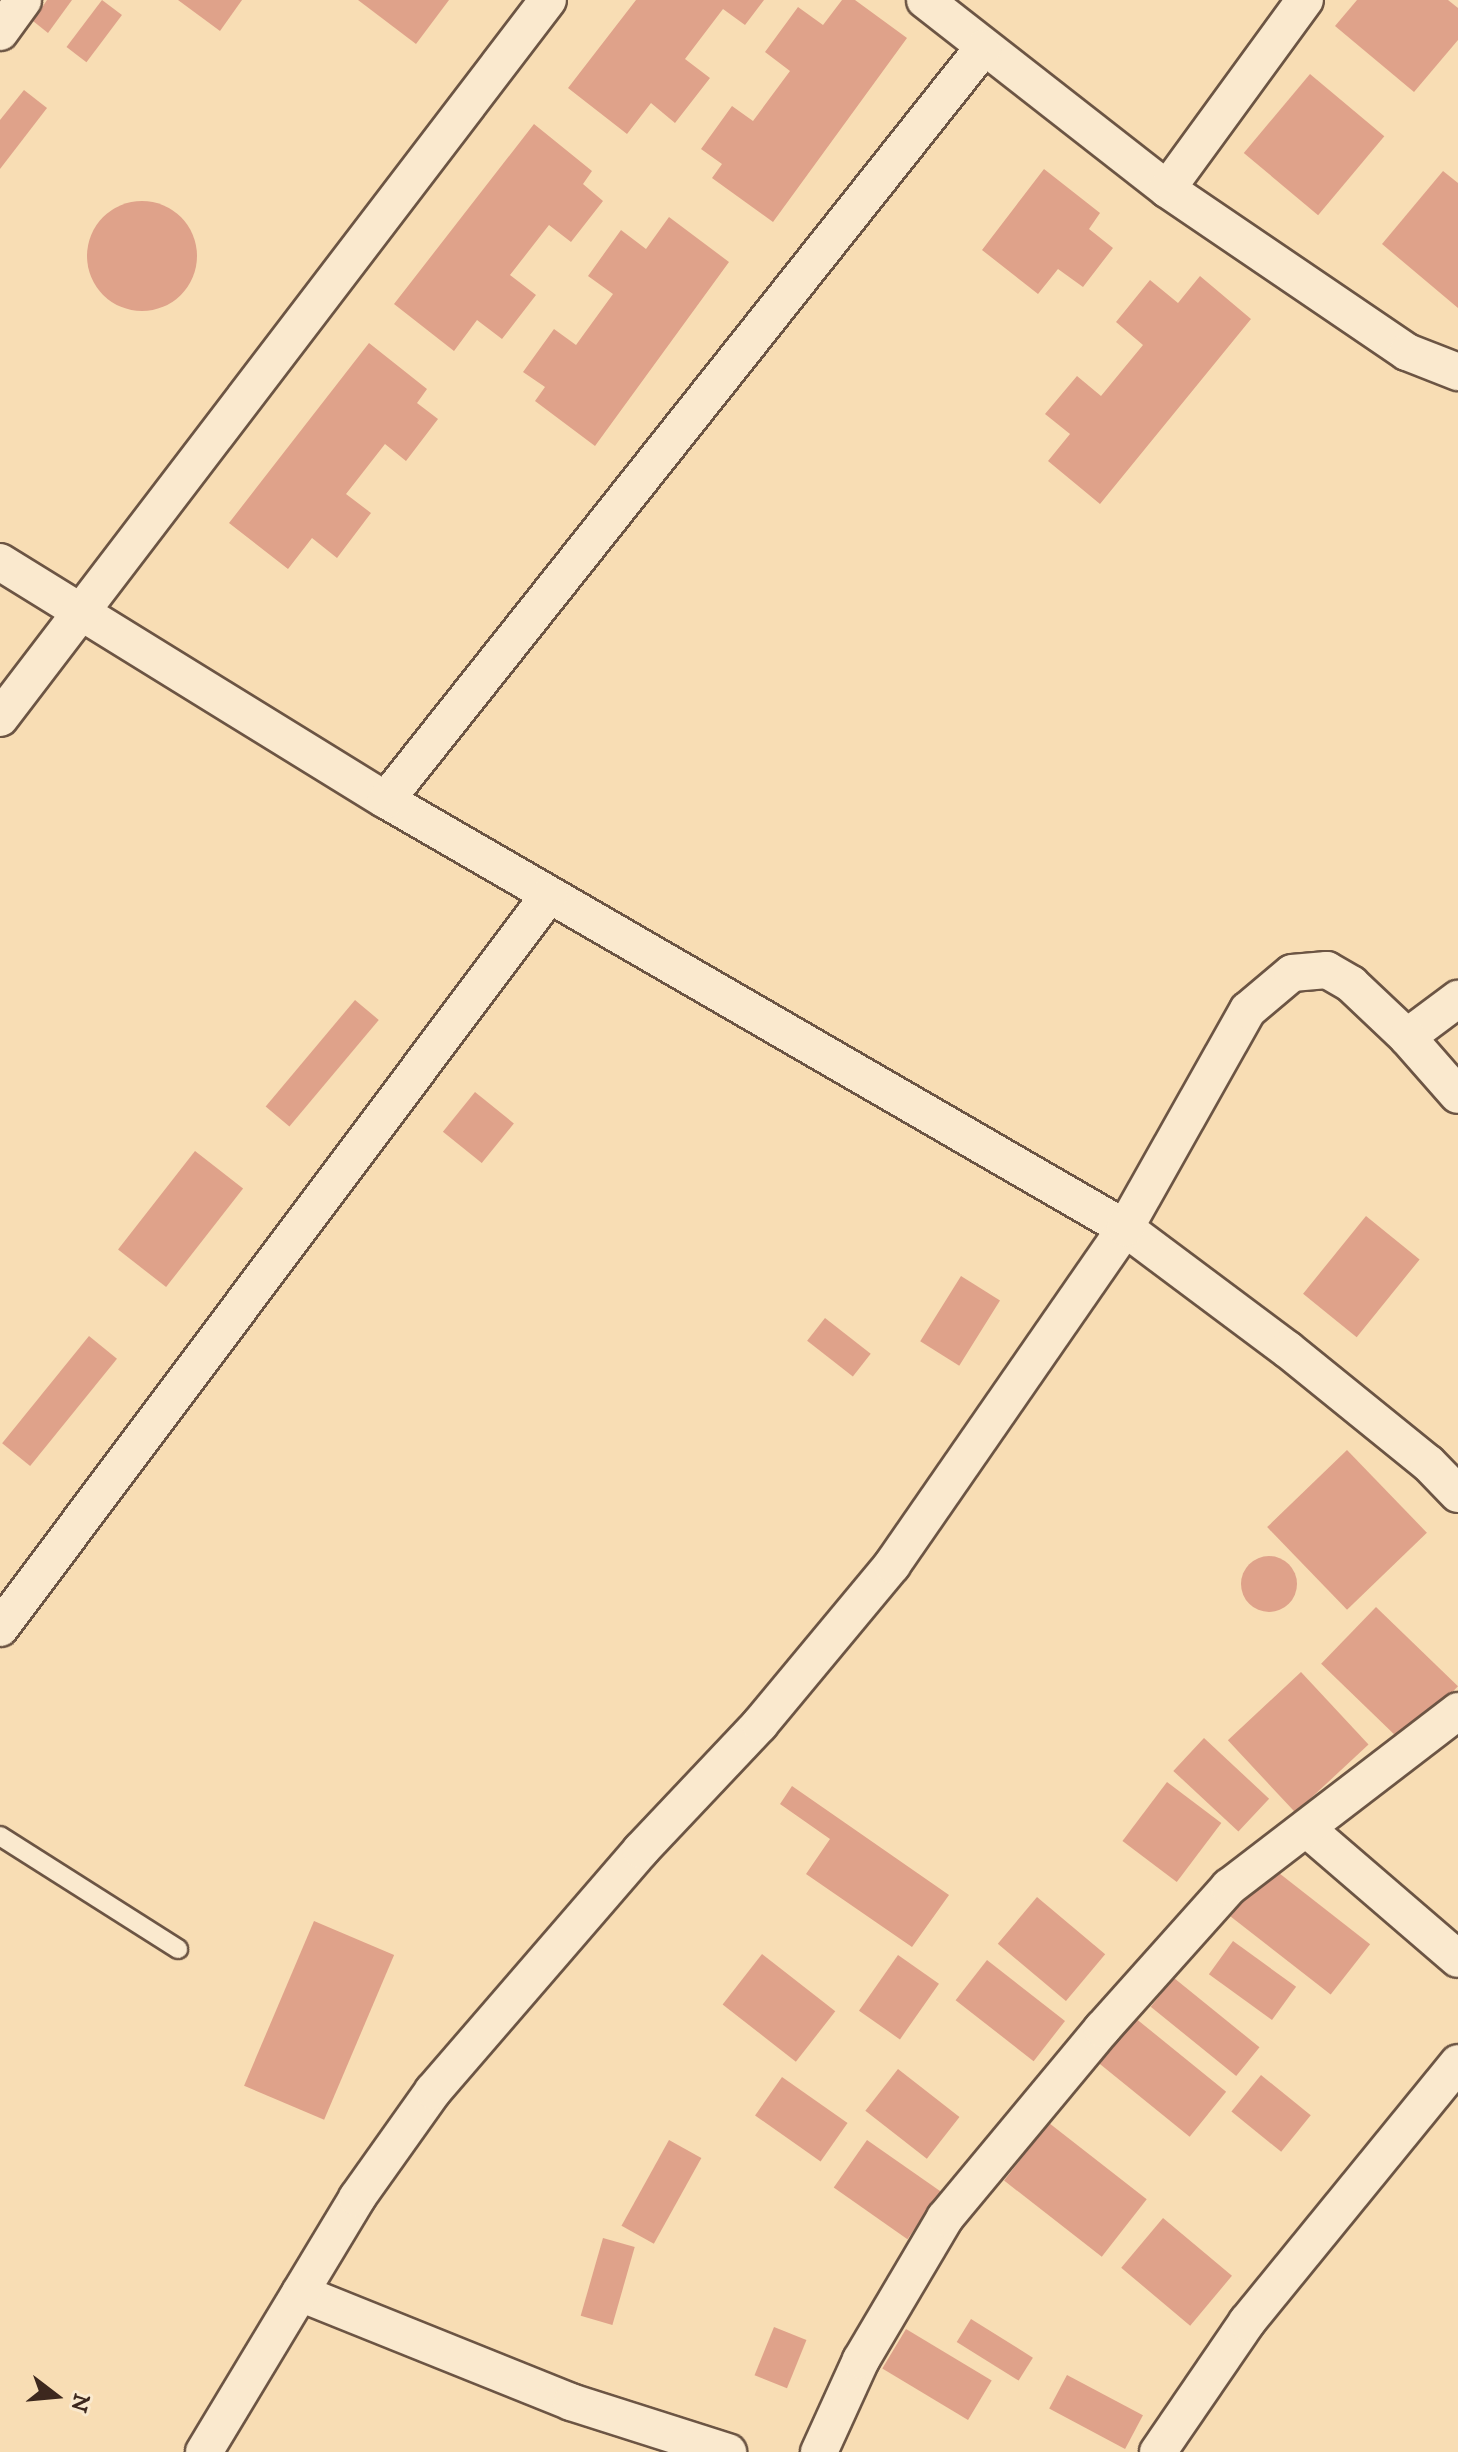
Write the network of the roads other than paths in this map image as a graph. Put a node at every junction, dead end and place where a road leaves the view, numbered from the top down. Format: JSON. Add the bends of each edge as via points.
{"nodes":[{"id":1,"x":23,"y":0,"type":"edge"},
{"id":2,"x":548,"y":0,"type":"edge"},
{"id":3,"x":925,"y":0,"type":"edge"},
{"id":4,"x":1305,"y":0,"type":"edge"},
{"id":5,"x":0,"y":32,"type":"edge"},
{"id":6,"x":983,"y":48,"type":"junction"},
{"id":7,"x":1167,"y":189,"type":"junction"},
{"id":8,"x":1458,"y":372,"type":"edge"},
{"id":9,"x":0,"y":562,"type":"edge"},
{"id":10,"x":84,"y":610,"type":"junction"},
{"id":11,"x":0,"y":718,"type":"edge"},
{"id":12,"x":386,"y":800,"type":"junction"},
{"id":13,"x":549,"y":895,"type":"junction"},
{"id":14,"x":1458,"y":999,"type":"edge"},
{"id":15,"x":1407,"y":1037,"type":"junction"},
{"id":16,"x":1458,"y":1095,"type":"edge"},
{"id":17,"x":1125,"y":1228,"type":"junction"},
{"id":18,"x":1458,"y":1494,"type":"edge"},
{"id":19,"x":0,"y":1628,"type":"edge"},
{"id":20,"x":1458,"y":1711,"type":"edge"},
{"id":21,"x":1307,"y":1829,"type":"junction"},
{"id":22,"x":0,"y":1836,"type":"edge"},
{"id":23,"x":178,"y":1949,"type":"dead end"},
{"id":24,"x":1458,"y":1959,"type":"edge"},
{"id":25,"x":1458,"y":2063,"type":"edge"},
{"id":26,"x":300,"y":2293,"type":"junction"},
{"id":27,"x":204,"y":2452,"type":"edge"},
{"id":28,"x":728,"y":2452,"type":"edge"},
{"id":29,"x":819,"y":2452,"type":"edge"},
{"id":30,"x":1158,"y":2452,"type":"edge"}],
"edges":[{"from":1,"to":5,"type":"street"},
{"from":2,"to":10,"type":"street"},
{"from":3,"to":6,"type":"street"},
{"from":4,"to":7,"type":"street"},
{"from":6,"to":7,"type":"street"},
{"from":6,"to":12,"type":"street"},
{"from":7,"to":8,"type":"street","via":[[1407,352]]},
{"from":9,"to":10,"type":"street"},
{"from":10,"to":11,"type":"street"},
{"from":10,"to":12,"type":"street"},
{"from":12,"to":13,"type":"street"},
{"from":13,"to":17,"type":"street"},
{"from":13,"to":19,"type":"street"},
{"from":14,"to":15,"type":"street"},
{"from":15,"to":16,"type":"street"},
{"from":15,"to":17,"type":"street","via":[[1351,984],[1327,970],[1292,973],[1248,1010]]},
{"from":17,"to":18,"type":"street","via":[[1287,1349],[1428,1463]]},
{"from":17,"to":26,"type":"street","via":[[892,1565],[760,1724],[641,1850],[433,2091],[357,2198]]},
{"from":20,"to":21,"type":"street"},
{"from":21,"to":24,"type":"street"},
{"from":21,"to":29,"type":"street","via":[[1229,1887],[945,2218],[861,2360]]},
{"from":22,"to":23,"type":"lane"},
{"from":25,"to":30,"type":"street","via":[[1247,2322]]},
{"from":26,"to":27,"type":"street"},
{"from":26,"to":28,"type":"street","via":[[571,2402]]}]}
